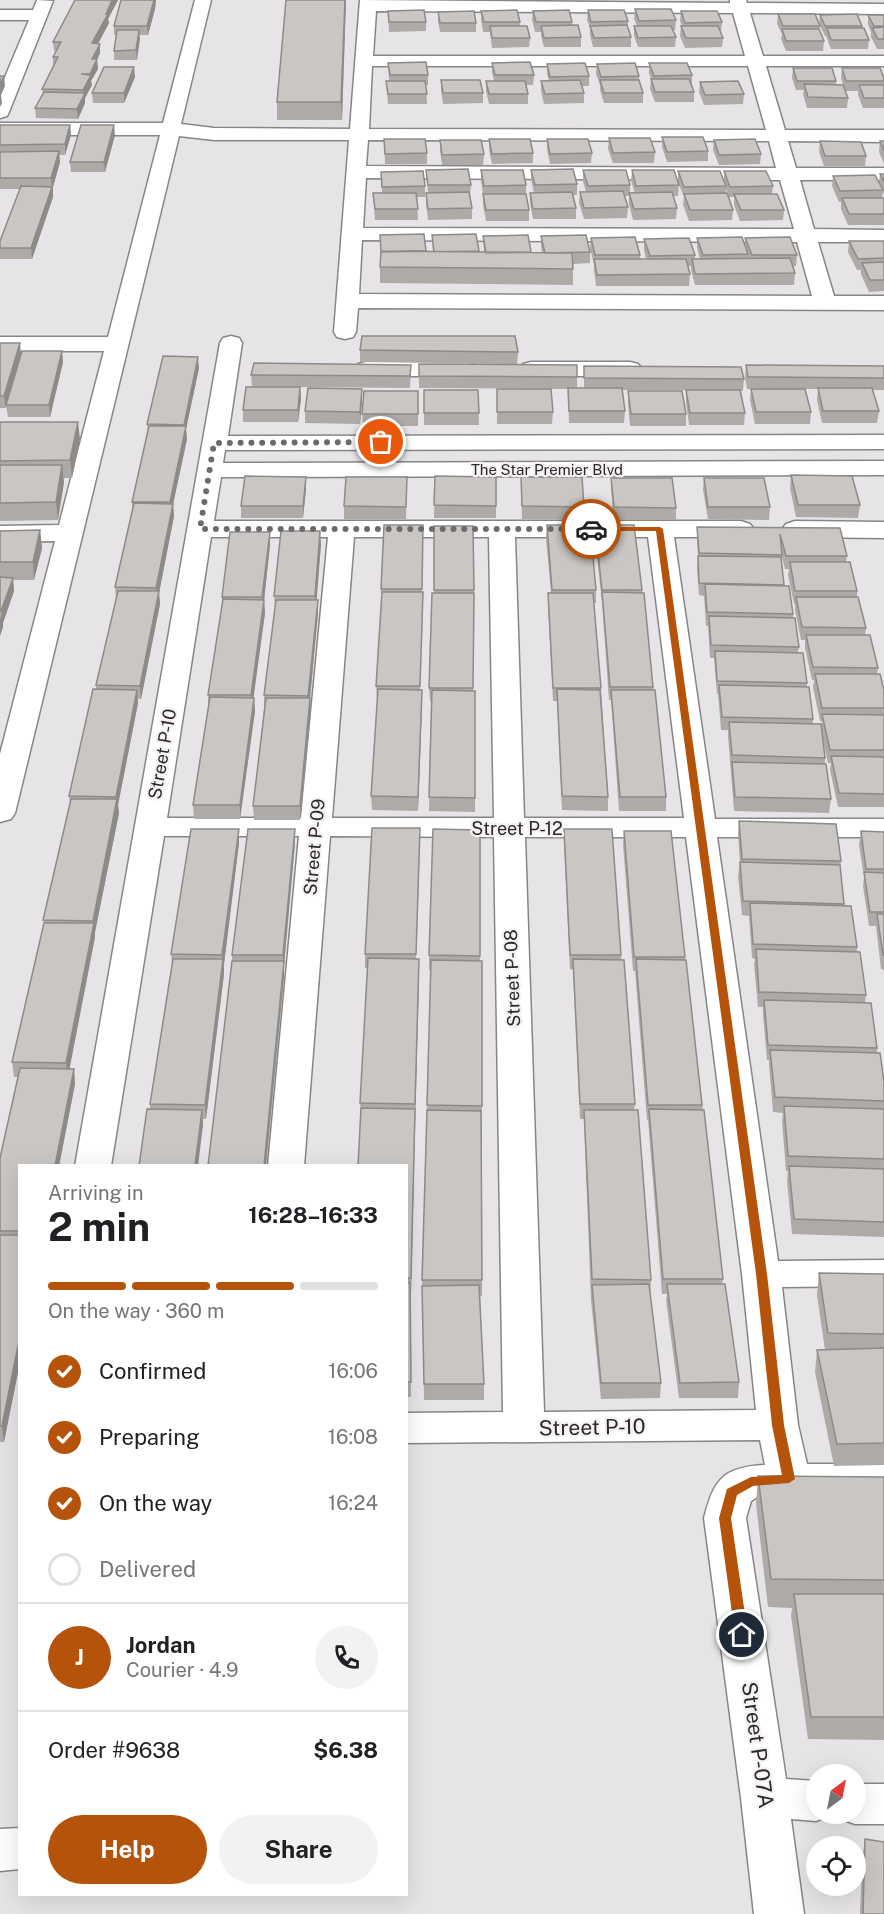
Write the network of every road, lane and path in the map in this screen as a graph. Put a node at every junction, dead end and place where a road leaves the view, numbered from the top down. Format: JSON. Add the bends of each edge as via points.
{"nodes":[{"id":1,"x":203,"y":0,"type":"edge"},
{"id":2,"x":368,"y":3,"type":"edge"},
{"id":3,"x":740,"y":4,"type":"edge"},
{"id":4,"x":42,"y":8,"type":"edge"},
{"id":5,"x":884,"y":9,"type":"edge"},
{"id":6,"x":0,"y":15,"type":"edge"},
{"id":7,"x":0,"y":55,"type":"edge"},
{"id":8,"x":23,"y":55,"type":"junction"},
{"id":9,"x":756,"y":60,"type":"junction"},
{"id":10,"x":364,"y":61,"type":"junction"},
{"id":11,"x":884,"y":61,"type":"edge"},
{"id":12,"x":6,"y":81,"type":"edge"},
{"id":13,"x":0,"y":112,"type":"edge"},
{"id":14,"x":884,"y":126,"type":"edge"},
{"id":15,"x":0,"y":129,"type":"edge"},
{"id":16,"x":171,"y":129,"type":"junction"},
{"id":17,"x":359,"y":130,"type":"junction"},
{"id":18,"x":776,"y":131,"type":"junction"},
{"id":19,"x":884,"y":136,"type":"edge"},
{"id":20,"x":356,"y":172,"type":"junction"},
{"id":21,"x":788,"y":174,"type":"junction"},
{"id":22,"x":884,"y":174,"type":"edge"},
{"id":23,"x":352,"y":234,"type":"junction"},
{"id":24,"x":806,"y":236,"type":"junction"},
{"id":25,"x":884,"y":236,"type":"edge"},
{"id":26,"x":347,"y":301,"type":"junction"},
{"id":27,"x":825,"y":303,"type":"junction"},
{"id":28,"x":884,"y":303,"type":"edge"},
{"id":29,"x":345,"y":332,"type":"dead end"},
{"id":30,"x":0,"y":344,"type":"edge"},
{"id":31,"x":117,"y":344,"type":"junction"},
{"id":32,"x":236,"y":360,"type":"dead end"},
{"id":33,"x":346,"y":369,"type":"edge"},
{"id":34,"x":489,"y":369,"type":"edge"},
{"id":35,"x":513,"y":369,"type":"edge"},
{"id":36,"x":657,"y":369,"type":"edge"},
{"id":37,"x":884,"y":442,"type":"edge"},
{"id":38,"x":212,"y":456,"type":"junction"},
{"id":39,"x":884,"y":468,"type":"edge"},
{"id":40,"x":200,"y":529,"type":"junction"},
{"id":41,"x":342,"y":529,"type":"junction"},
{"id":42,"x":502,"y":529,"type":"junction"},
{"id":43,"x":660,"y":529,"type":"junction"},
{"id":44,"x":884,"y":530,"type":"edge"},
{"id":45,"x":70,"y":533,"type":"junction"},
{"id":46,"x":0,"y":534,"type":"edge"},
{"id":47,"x":0,"y":813,"type":"edge"},
{"id":48,"x":316,"y":826,"type":"junction"},
{"id":49,"x":150,"y":827,"type":"junction"},
{"id":50,"x":508,"y":827,"type":"junction"},
{"id":51,"x":884,"y":828,"type":"edge"},
{"id":52,"x":699,"y":829,"type":"junction"},
{"id":53,"x":93,"y":1164,"type":"edge"},
{"id":54,"x":286,"y":1164,"type":"edge"},
{"id":55,"x":884,"y":1273,"type":"edge"},
{"id":56,"x":761,"y":1274,"type":"junction"},
{"id":57,"x":778,"y":1425,"type":"junction"},
{"id":58,"x":408,"y":1428,"type":"edge"},
{"id":59,"x":524,"y":1428,"type":"junction"},
{"id":60,"x":770,"y":1480,"type":"junction"},
{"id":61,"x":884,"y":1480,"type":"edge"},
{"id":62,"x":765,"y":1798,"type":"junction"},
{"id":63,"x":806,"y":1801,"type":"edge"},
{"id":64,"x":18,"y":1848,"type":"edge"},
{"id":65,"x":0,"y":1850,"type":"edge"},
{"id":66,"x":779,"y":1914,"type":"edge"}],
"edges":[{"from":1,"to":16,"type":"street"},
{"from":2,"to":3,"type":"street"},
{"from":2,"to":10,"type":"street"},
{"from":3,"to":5,"type":"street"},
{"from":3,"to":9,"type":"street"},
{"from":4,"to":6,"type":"street"},
{"from":4,"to":8,"type":"street"},
{"from":7,"to":8,"type":"street"},
{"from":8,"to":12,"type":"street"},
{"from":9,"to":10,"type":"street"},
{"from":9,"to":11,"type":"street"},
{"from":9,"to":18,"type":"street"},
{"from":10,"to":17,"type":"street"},
{"from":12,"to":13,"type":"street"},
{"from":14,"to":18,"type":"street"},
{"from":15,"to":16,"type":"street"},
{"from":16,"to":17,"type":"street","via":[[214,134]]},
{"from":16,"to":31,"type":"street"},
{"from":17,"to":18,"type":"street"},
{"from":17,"to":20,"type":"street"},
{"from":18,"to":19,"type":"street"},
{"from":18,"to":21,"type":"street"},
{"from":20,"to":21,"type":"street"},
{"from":20,"to":23,"type":"street"},
{"from":21,"to":22,"type":"street"},
{"from":21,"to":24,"type":"street"},
{"from":23,"to":24,"type":"street"},
{"from":23,"to":26,"type":"street"},
{"from":24,"to":25,"type":"street"},
{"from":24,"to":27,"type":"street"},
{"from":26,"to":27,"type":"street"},
{"from":26,"to":29,"type":"street"},
{"from":27,"to":28,"type":"street"},
{"from":30,"to":31,"type":"street"},
{"from":31,"to":45,"type":"street","via":[[83,432]]},
{"from":32,"to":38,"type":"street","name":"Street P-10"},
{"from":33,"to":34,"type":"street"},
{"from":35,"to":36,"type":"street"},
{"from":37,"to":38,"type":"street","name":"The Star Premier Blvd"},
{"from":38,"to":39,"type":"street","name":"The Star Premier Blvd"},
{"from":38,"to":40,"type":"street","name":"Street P-10"},
{"from":40,"to":41,"type":"street"},
{"from":40,"to":49,"type":"street","name":"Street P-10"},
{"from":41,"to":42,"type":"street"},
{"from":41,"to":48,"type":"street","name":"Street P-09"},
{"from":42,"to":43,"type":"street"},
{"from":42,"to":50,"type":"street","name":"Street P-08"},
{"from":43,"to":44,"type":"street"},
{"from":43,"to":52,"type":"street"},
{"from":45,"to":46,"type":"street"},
{"from":45,"to":47,"type":"street"},
{"from":48,"to":49,"type":"street","name":"Street P-12"},
{"from":48,"to":50,"type":"street","name":"Street P-12"},
{"from":48,"to":54,"type":"street","name":"Street P-09"},
{"from":49,"to":53,"type":"street","name":"Street P-10"},
{"from":50,"to":52,"type":"street","name":"Street P-12"},
{"from":50,"to":59,"type":"street","name":"Street P-08"},
{"from":51,"to":52,"type":"street","name":"Street P-12"},
{"from":52,"to":56,"type":"street"},
{"from":55,"to":56,"type":"street"},
{"from":56,"to":57,"type":"street"},
{"from":57,"to":59,"type":"street","name":"Street P-10"},
{"from":57,"to":60,"type":"street"},
{"from":58,"to":59,"type":"street","name":"Street P-10"},
{"from":60,"to":61,"type":"street"},
{"from":60,"to":62,"type":"street","name":"Street P-07A","via":[[732,1492],[725,1518]]},
{"from":62,"to":63,"type":"street"},
{"from":62,"to":66,"type":"street","name":"Street P-07A"},
{"from":64,"to":65,"type":"street"}]}
